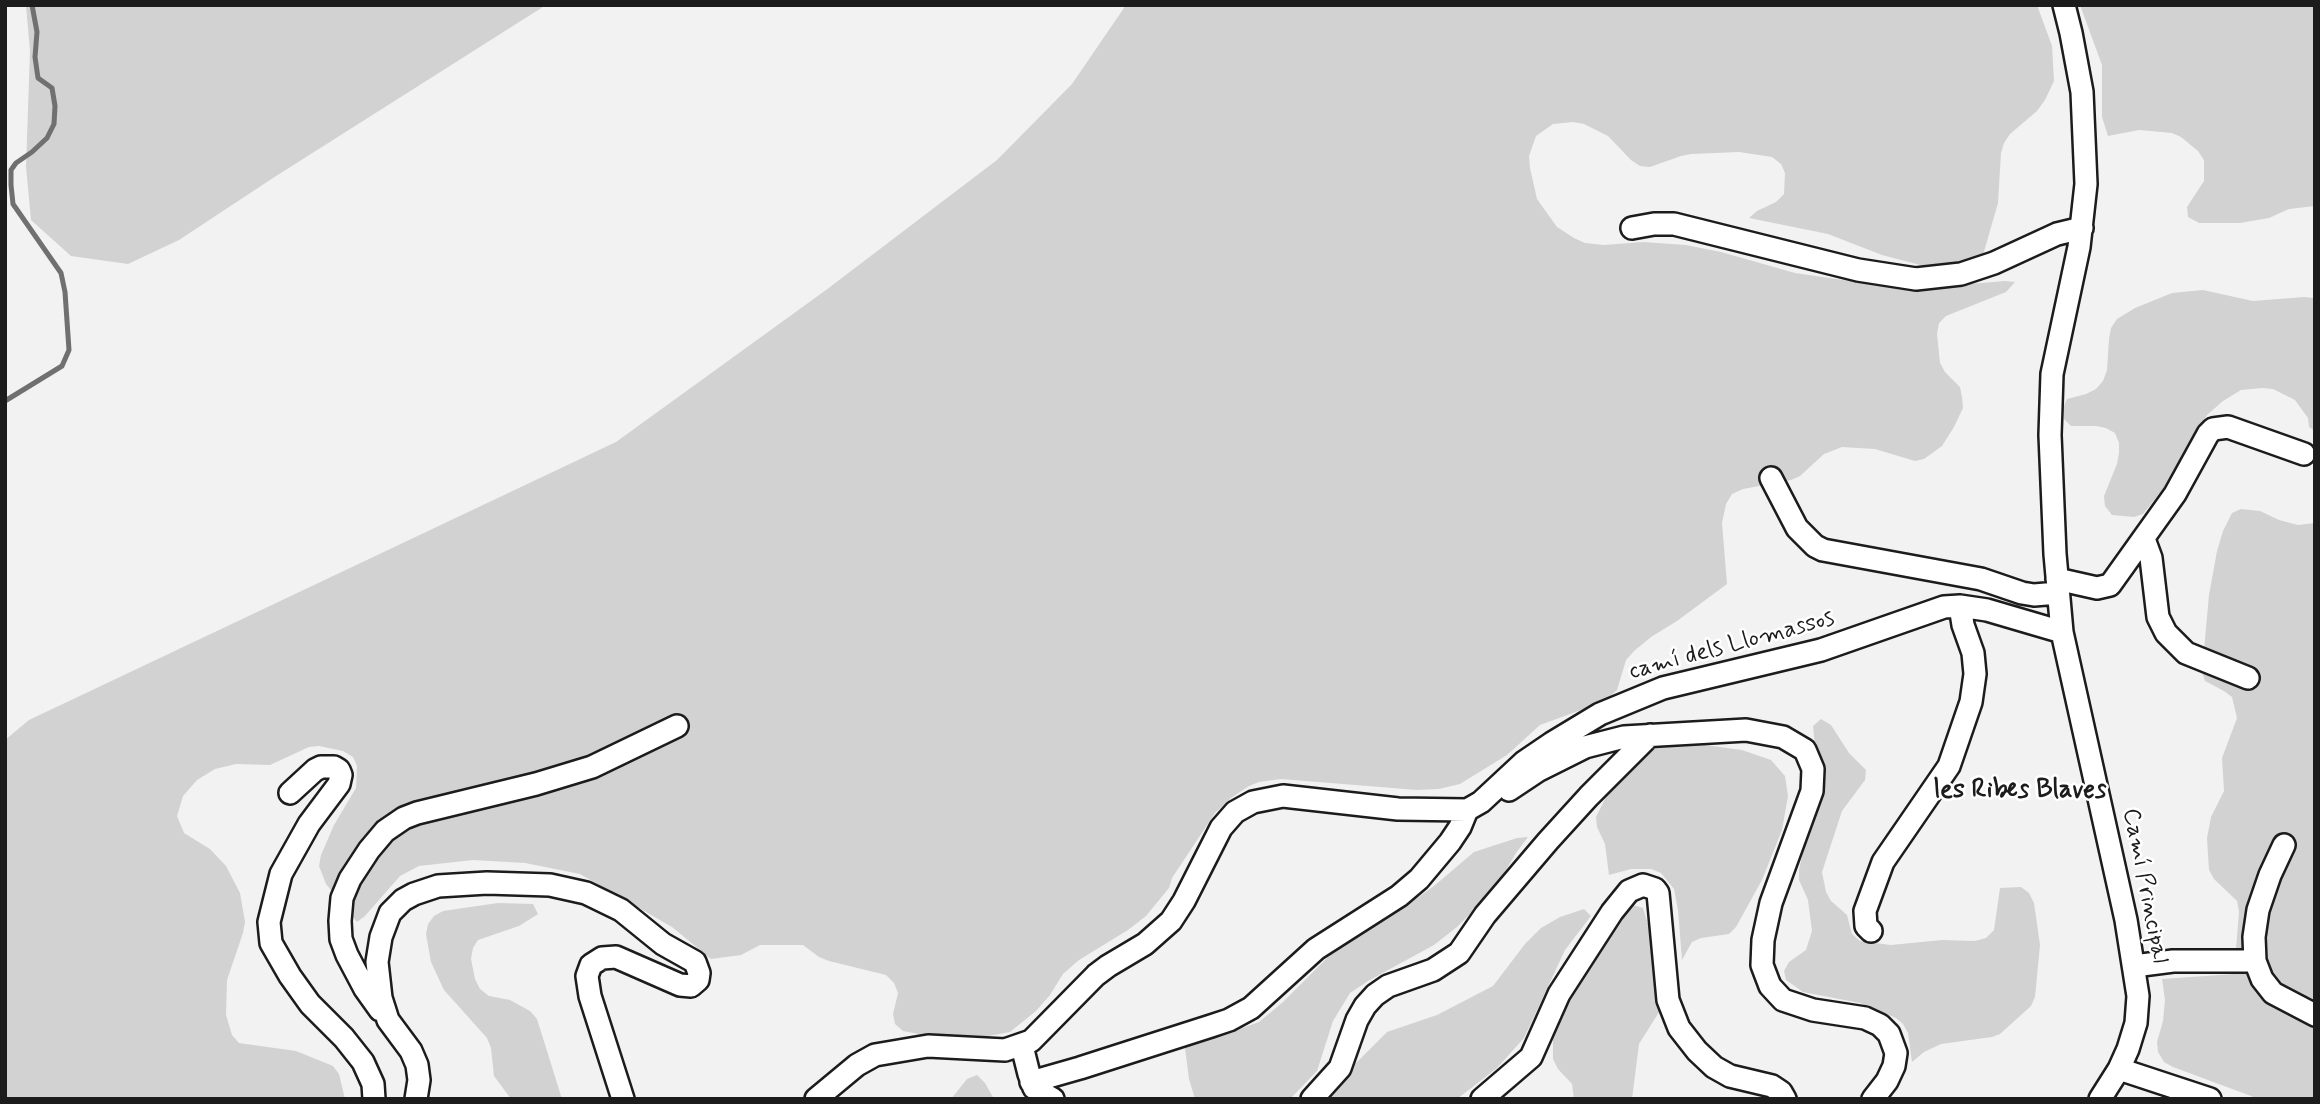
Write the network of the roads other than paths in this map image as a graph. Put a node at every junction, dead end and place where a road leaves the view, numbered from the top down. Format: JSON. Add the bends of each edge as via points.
{"nodes":[{"id":1,"x":2064,"y":5,"type":"edge"},
{"id":2,"x":1632,"y":228,"type":"dead end"},
{"id":3,"x":2082,"y":228,"type":"junction"},
{"id":4,"x":2304,"y":454,"type":"dead end"},
{"id":5,"x":1771,"y":478,"type":"dead end"},
{"id":6,"x":2144,"y":540,"type":"junction"},
{"id":7,"x":2057,"y":586,"type":"junction"},
{"id":8,"x":1960,"y":606,"type":"junction"},
{"id":9,"x":2062,"y":632,"type":"junction"},
{"id":10,"x":2248,"y":678,"type":"dead end"},
{"id":11,"x":677,"y":726,"type":"dead end"},
{"id":12,"x":1650,"y":735,"type":"junction"},
{"id":13,"x":290,"y":793,"type":"dead end"},
{"id":14,"x":1474,"y":806,"type":"junction"},
{"id":15,"x":2284,"y":845,"type":"dead end"},
{"id":16,"x":1871,"y":931,"type":"dead end"},
{"id":17,"x":2255,"y":961,"type":"junction"},
{"id":18,"x":2134,"y":966,"type":"junction"},
{"id":19,"x":2315,"y":1015,"type":"edge"},
{"id":20,"x":388,"y":1020,"type":"junction"},
{"id":21,"x":1022,"y":1046,"type":"junction"},
{"id":22,"x":2119,"y":1069,"type":"junction"},
{"id":23,"x":1031,"y":1082,"type":"junction"},
{"id":24,"x":374,"y":1099,"type":"edge"},
{"id":25,"x":416,"y":1099,"type":"edge"},
{"id":26,"x":623,"y":1099,"type":"edge"},
{"id":27,"x":816,"y":1099,"type":"edge"},
{"id":28,"x":1053,"y":1099,"type":"edge"},
{"id":29,"x":1312,"y":1099,"type":"edge"},
{"id":30,"x":1482,"y":1099,"type":"edge"},
{"id":31,"x":1785,"y":1099,"type":"edge"},
{"id":32,"x":1873,"y":1099,"type":"edge"},
{"id":33,"x":2100,"y":1099,"type":"edge"},
{"id":34,"x":2210,"y":1099,"type":"edge"}],
"edges":[{"from":1,"to":3,"type":"street","name":"Camí Principal","via":[[2084,112]]},
{"from":2,"to":3,"type":"street","via":[[1674,224],[1858,270],[1916,279],[1961,275]]},
{"from":3,"to":7,"type":"street","name":"Camí Principal","via":[[2052,374],[2049,435]]},
{"from":4,"to":6,"type":"street","via":[[2228,427],[2213,429]]},
{"from":5,"to":7,"type":"street","via":[[1797,528],[1823,550],[1981,579],[2034,595]]},
{"from":6,"to":7,"type":"street","via":[[2110,585]]},
{"from":6,"to":10,"type":"street","via":[[2151,558],[2158,617],[2166,633],[2186,653]]},
{"from":7,"to":9,"type":"street","name":"Camí Principal"},
{"from":8,"to":9,"type":"street","name":"camí dels Llomassos"},
{"from":8,"to":14,"type":"street","name":"camí dels Llomassos","via":[[1929,611],[1821,650],[1663,688],[1621,704],[1534,754]]},
{"from":8,"to":16,"type":"street","via":[[1973,653],[1970,702],[1949,766],[1884,862],[1865,911]]},
{"from":9,"to":18,"type":"street","name":"Camí Principal"},
{"from":11,"to":20,"type":"street","via":[[592,767],[417,813],[385,831],[350,879],[340,921],[347,955]]},
{"from":12,"to":14,"type":"street","via":[[1585,747]]},
{"from":12,"to":29,"type":"street","via":[[1548,841],[1459,953],[1433,970],[1375,995],[1361,1013],[1340,1068]]},
{"from":12,"to":32,"type":"street","via":[[1746,730],[1783,737],[1808,755],[1812,791],[1771,903],[1762,965],[1770,986],[1783,1000],[1866,1018],[1889,1034],[1896,1053],[1894,1066]]},
{"from":13,"to":24,"type":"street","via":[[321,767],[339,770],[340,784],[301,836],[281,874],[270,912],[269,936],[310,1004],[363,1062]]},
{"from":14,"to":21,"type":"street","via":[[1398,809],[1283,796],[1243,806],[1220,828],[1171,921],[1096,975]]},
{"from":14,"to":23,"type":"street","via":[[1419,880],[1317,948],[1241,1014]]},
{"from":15,"to":17,"type":"street","via":[[2258,910]]},
{"from":17,"to":18,"type":"street"},
{"from":17,"to":19,"type":"street","via":[[2273,993]]},
{"from":18,"to":22,"type":"street","name":"Camí Principal","via":[[2136,1023]]},
{"from":20,"to":25,"type":"street","via":[[417,1065]]},
{"from":20,"to":26,"type":"street","via":[[381,998],[378,950],[390,914],[403,900],[426,888],[487,883],[550,885],[586,893],[621,910],[663,944],[691,958],[699,974],[695,984],[685,986],[615,957],[591,965],[587,976],[590,996]]},
{"from":21,"to":23,"type":"street"},
{"from":21,"to":27,"type":"street","via":[[996,1051],[928,1046],[875,1055]]},
{"from":22,"to":33,"type":"street","name":"Camí Principal"},
{"from":22,"to":34,"type":"street"},
{"from":23,"to":28,"type":"street"},
{"from":30,"to":31,"type":"street","via":[[1531,1057],[1559,995],[1605,922],[1629,891],[1643,885],[1658,892],[1668,1000],[1679,1028],[1714,1067],[1730,1076],[1772,1086]]}]}
